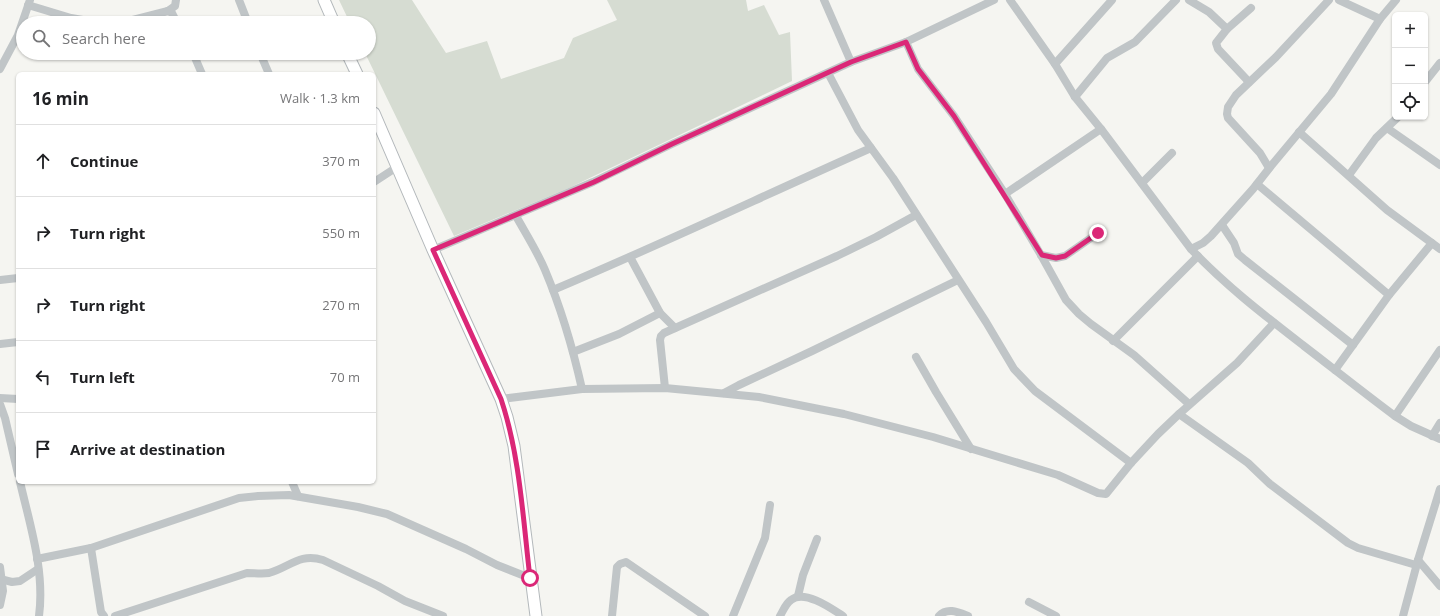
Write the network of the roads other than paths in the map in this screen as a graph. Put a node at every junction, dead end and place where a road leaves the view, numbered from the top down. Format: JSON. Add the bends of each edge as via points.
{"nodes":[{"id":1,"x":176,"y":0,"type":"edge"},
{"id":2,"x":239,"y":0,"type":"edge"},
{"id":3,"x":324,"y":0,"type":"edge"},
{"id":4,"x":824,"y":0,"type":"edge"},
{"id":5,"x":994,"y":0,"type":"edge"},
{"id":6,"x":1010,"y":0,"type":"edge"},
{"id":7,"x":1112,"y":0,"type":"edge"},
{"id":8,"x":1176,"y":0,"type":"edge"},
{"id":9,"x":1189,"y":0,"type":"edge"},
{"id":10,"x":1329,"y":0,"type":"edge"},
{"id":11,"x":1339,"y":0,"type":"edge"},
{"id":12,"x":1396,"y":0,"type":"edge"},
{"id":13,"x":29,"y":2,"type":"edge"},
{"id":14,"x":1251,"y":8,"type":"dead end"},
{"id":15,"x":168,"y":11,"type":"junction"},
{"id":16,"x":24,"y":16,"type":"edge"},
{"id":17,"x":66,"y":16,"type":"edge"},
{"id":18,"x":148,"y":16,"type":"edge"},
{"id":19,"x":174,"y":16,"type":"edge"},
{"id":20,"x":245,"y":16,"type":"edge"},
{"id":21,"x":331,"y":16,"type":"edge"},
{"id":22,"x":1380,"y":19,"type":"junction"},
{"id":23,"x":1227,"y":29,"type":"junction"},
{"id":24,"x":16,"y":39,"type":"edge"},
{"id":25,"x":906,"y":42,"type":"junction"},
{"id":26,"x":196,"y":60,"type":"edge"},
{"id":27,"x":263,"y":60,"type":"edge"},
{"id":28,"x":350,"y":60,"type":"edge"},
{"id":29,"x":851,"y":62,"type":"junction"},
{"id":30,"x":1440,"y":63,"type":"edge"},
{"id":31,"x":1055,"y":64,"type":"junction"},
{"id":32,"x":1,"y":66,"type":"edge"},
{"id":33,"x":201,"y":72,"type":"edge"},
{"id":34,"x":268,"y":72,"type":"edge"},
{"id":35,"x":356,"y":72,"type":"edge"},
{"id":36,"x":828,"y":73,"type":"junction"},
{"id":37,"x":1428,"y":78,"type":"edge"},
{"id":38,"x":1249,"y":82,"type":"junction"},
{"id":39,"x":1075,"y":97,"type":"junction"},
{"id":40,"x":1395,"y":120,"type":"edge"},
{"id":41,"x":376,"y":123,"type":"edge"},
{"id":42,"x":1387,"y":128,"type":"junction"},
{"id":43,"x":1101,"y":129,"type":"junction"},
{"id":44,"x":1299,"y":132,"type":"junction"},
{"id":45,"x":871,"y":148,"type":"junction"},
{"id":46,"x":1172,"y":153,"type":"dead end"},
{"id":47,"x":1440,"y":165,"type":"edge"},
{"id":48,"x":397,"y":167,"type":"junction"},
{"id":49,"x":1269,"y":168,"type":"junction"},
{"id":50,"x":1349,"y":175,"type":"junction"},
{"id":51,"x":376,"y":181,"type":"edge"},
{"id":52,"x":1142,"y":183,"type":"junction"},
{"id":53,"x":1257,"y":184,"type":"junction"},
{"id":54,"x":1005,"y":194,"type":"junction"},
{"id":55,"x":916,"y":215,"type":"junction"},
{"id":56,"x":516,"y":216,"type":"junction"},
{"id":57,"x":1222,"y":225,"type":"junction"},
{"id":58,"x":1098,"y":233,"type":"dead end"},
{"id":59,"x":1432,"y":243,"type":"junction"},
{"id":60,"x":1191,"y":249,"type":"junction"},
{"id":61,"x":1440,"y":249,"type":"edge"},
{"id":62,"x":433,"y":250,"type":"junction"},
{"id":63,"x":1042,"y":255,"type":"junction"},
{"id":64,"x":1198,"y":256,"type":"junction"},
{"id":65,"x":630,"y":257,"type":"junction"},
{"id":66,"x":16,"y":278,"type":"edge"},
{"id":67,"x":0,"y":280,"type":"edge"},
{"id":68,"x":958,"y":280,"type":"junction"},
{"id":69,"x":553,"y":290,"type":"junction"},
{"id":70,"x":1389,"y":295,"type":"junction"},
{"id":71,"x":660,"y":313,"type":"junction"},
{"id":72,"x":1274,"y":323,"type":"junction"},
{"id":73,"x":675,"y":328,"type":"junction"},
{"id":74,"x":1113,"y":341,"type":"junction"},
{"id":75,"x":16,"y":342,"type":"edge"},
{"id":76,"x":0,"y":344,"type":"edge"},
{"id":77,"x":1353,"y":346,"type":"junction"},
{"id":78,"x":1440,"y":350,"type":"edge"},
{"id":79,"x":574,"y":352,"type":"junction"},
{"id":80,"x":916,"y":357,"type":"dead end"},
{"id":81,"x":1335,"y":370,"type":"junction"},
{"id":82,"x":665,"y":388,"type":"junction"},
{"id":83,"x":582,"y":389,"type":"junction"},
{"id":84,"x":724,"y":393,"type":"junction"},
{"id":85,"x":0,"y":398,"type":"edge"},
{"id":86,"x":501,"y":399,"type":"junction"},
{"id":87,"x":16,"y":400,"type":"edge"},
{"id":88,"x":0,"y":404,"type":"edge"},
{"id":89,"x":1189,"y":404,"type":"junction"},
{"id":90,"x":1179,"y":414,"type":"junction"},
{"id":91,"x":1395,"y":416,"type":"junction"},
{"id":92,"x":2,"y":419,"type":"edge"},
{"id":93,"x":1440,"y":423,"type":"edge"},
{"id":94,"x":1436,"y":437,"type":"edge"},
{"id":95,"x":971,"y":448,"type":"junction"},
{"id":96,"x":1131,"y":463,"type":"junction"},
{"id":97,"x":16,"y":467,"type":"edge"},
{"id":98,"x":20,"y":484,"type":"edge"},
{"id":99,"x":293,"y":484,"type":"edge"},
{"id":100,"x":1440,"y":489,"type":"edge"},
{"id":101,"x":298,"y":496,"type":"junction"},
{"id":102,"x":770,"y":505,"type":"dead end"},
{"id":103,"x":816,"y":540,"type":"dead end"},
{"id":104,"x":91,"y":548,"type":"junction"},
{"id":105,"x":37,"y":559,"type":"junction"},
{"id":106,"x":1417,"y":562,"type":"junction"},
{"id":107,"x":0,"y":567,"type":"edge"},
{"id":108,"x":38,"y":569,"type":"junction"},
{"id":109,"x":1,"y":578,"type":"edge"},
{"id":110,"x":530,"y":578,"type":"junction"},
{"id":111,"x":1440,"y":586,"type":"edge"},
{"id":112,"x":798,"y":596,"type":"junction"},
{"id":113,"x":1029,"y":602,"type":"dead end"},
{"id":114,"x":0,"y":605,"type":"edge"},
{"id":115,"x":39,"y":616,"type":"edge"},
{"id":116,"x":104,"y":616,"type":"edge"},
{"id":117,"x":115,"y":616,"type":"edge"},
{"id":118,"x":443,"y":616,"type":"edge"},
{"id":119,"x":536,"y":616,"type":"edge"},
{"id":120,"x":612,"y":616,"type":"edge"},
{"id":121,"x":704,"y":616,"type":"edge"},
{"id":122,"x":734,"y":616,"type":"edge"},
{"id":123,"x":780,"y":616,"type":"edge"},
{"id":124,"x":843,"y":616,"type":"edge"},
{"id":125,"x":939,"y":616,"type":"edge"},
{"id":126,"x":968,"y":616,"type":"edge"},
{"id":127,"x":1056,"y":616,"type":"edge"},
{"id":128,"x":1403,"y":616,"type":"edge"}],
"edges":[{"from":1,"to":15,"type":"street"},
{"from":2,"to":20,"type":"street"},
{"from":3,"to":21,"type":"main road"},
{"from":4,"to":29,"type":"street"},
{"from":5,"to":25,"type":"street"},
{"from":6,"to":31,"type":"street"},
{"from":7,"to":31,"type":"street"},
{"from":8,"to":39,"type":"street","via":[[1135,42],[1107,58]]},
{"from":9,"to":23,"type":"street","via":[[1209,12]]},
{"from":10,"to":38,"type":"street"},
{"from":11,"to":22,"type":"street"},
{"from":12,"to":22,"type":"street"},
{"from":13,"to":16,"type":"street"},
{"from":13,"to":17,"type":"street"},
{"from":14,"to":23,"type":"street"},
{"from":15,"to":18,"type":"street"},
{"from":15,"to":19,"type":"street"},
{"from":22,"to":44,"type":"street","via":[[1331,94]]},
{"from":23,"to":38,"type":"street","via":[[1216,46]]},
{"from":24,"to":32,"type":"street"},
{"from":25,"to":29,"type":"street"},
{"from":25,"to":54,"type":"street","via":[[918,69],[954,116]]},
{"from":26,"to":33,"type":"street"},
{"from":27,"to":34,"type":"street"},
{"from":28,"to":35,"type":"main road"},
{"from":29,"to":36,"type":"street"},
{"from":30,"to":37,"type":"street"},
{"from":31,"to":39,"type":"street"},
{"from":36,"to":45,"type":"street","via":[[858,130]]},
{"from":36,"to":56,"type":"street"},
{"from":38,"to":49,"type":"street","via":[[1230,102],[1227,114],[1260,153]]},
{"from":39,"to":43,"type":"street"},
{"from":40,"to":42,"type":"street"},
{"from":41,"to":48,"type":"main road"},
{"from":42,"to":47,"type":"street"},
{"from":42,"to":50,"type":"street","via":[[1376,138]]},
{"from":43,"to":52,"type":"street"},
{"from":43,"to":54,"type":"street"},
{"from":44,"to":49,"type":"street"},
{"from":44,"to":50,"type":"street"},
{"from":45,"to":55,"type":"street"},
{"from":45,"to":65,"type":"street"},
{"from":46,"to":52,"type":"street"},
{"from":48,"to":51,"type":"street"},
{"from":48,"to":62,"type":"main road"},
{"from":49,"to":53,"type":"street"},
{"from":50,"to":59,"type":"street","via":[[1388,210]]},
{"from":52,"to":60,"type":"street"},
{"from":53,"to":57,"type":"street"},
{"from":53,"to":70,"type":"street"},
{"from":54,"to":63,"type":"street"},
{"from":55,"to":68,"type":"street"},
{"from":55,"to":73,"type":"street","via":[[876,237]]},
{"from":56,"to":62,"type":"street"},
{"from":56,"to":69,"type":"street"},
{"from":57,"to":60,"type":"street","via":[[1203,243]]},
{"from":57,"to":77,"type":"street","via":[[1238,254]]},
{"from":58,"to":63,"type":"street","via":[[1065,256],[1056,258]]},
{"from":59,"to":61,"type":"street"},
{"from":59,"to":70,"type":"street"},
{"from":60,"to":64,"type":"street"},
{"from":62,"to":86,"type":"main road"},
{"from":63,"to":74,"type":"street","via":[[1066,300],[1079,314]]},
{"from":64,"to":72,"type":"street","via":[[1229,286]]},
{"from":64,"to":74,"type":"street"},
{"from":65,"to":69,"type":"street"},
{"from":65,"to":71,"type":"street"},
{"from":66,"to":67,"type":"street"},
{"from":68,"to":84,"type":"street"},
{"from":68,"to":96,"type":"street","via":[[1020,377]]},
{"from":69,"to":79,"type":"street"},
{"from":70,"to":77,"type":"street"},
{"from":71,"to":73,"type":"street"},
{"from":71,"to":79,"type":"street","via":[[619,334]]},
{"from":72,"to":81,"type":"street"},
{"from":72,"to":89,"type":"street","via":[[1237,363]]},
{"from":73,"to":82,"type":"street","via":[[664,333],[660,340]]},
{"from":74,"to":89,"type":"street","via":[[1134,354]]},
{"from":75,"to":76,"type":"street"},
{"from":77,"to":81,"type":"street"},
{"from":78,"to":91,"type":"street"},
{"from":79,"to":83,"type":"street"},
{"from":80,"to":95,"type":"street"},
{"from":81,"to":91,"type":"street"},
{"from":82,"to":83,"type":"street"},
{"from":82,"to":84,"type":"street"},
{"from":83,"to":86,"type":"street"},
{"from":84,"to":95,"type":"street","via":[[759,397],[844,414]]},
{"from":85,"to":87,"type":"street"},
{"from":86,"to":110,"type":"main road","via":[[514,446]]},
{"from":88,"to":92,"type":"street"},
{"from":89,"to":90,"type":"street"},
{"from":90,"to":96,"type":"street"},
{"from":90,"to":106,"type":"street","via":[[1248,463],[1270,484],[1348,543],[1358,548]]},
{"from":91,"to":94,"type":"street"},
{"from":92,"to":97,"type":"street"},
{"from":93,"to":94,"type":"street"},
{"from":95,"to":96,"type":"street","via":[[1058,475],[1103,494],[1110,490]]},
{"from":98,"to":105,"type":"street"},
{"from":99,"to":101,"type":"street"},
{"from":100,"to":106,"type":"street"},
{"from":101,"to":104,"type":"street","via":[[239,498]]},
{"from":101,"to":110,"type":"street","via":[[393,516]]},
{"from":102,"to":122,"type":"street","via":[[765,538]]},
{"from":103,"to":112,"type":"street"},
{"from":104,"to":105,"type":"street"},
{"from":104,"to":116,"type":"street","via":[[101,612]]},
{"from":105,"to":108,"type":"street"},
{"from":106,"to":111,"type":"street"},
{"from":106,"to":128,"type":"street"},
{"from":107,"to":109,"type":"street"},
{"from":108,"to":109,"type":"street","via":[[20,581],[12,582]]},
{"from":108,"to":115,"type":"street"},
{"from":109,"to":114,"type":"street","via":[[3,591]]},
{"from":110,"to":119,"type":"main road"},
{"from":112,"to":123,"type":"street","via":[[789,600]]},
{"from":112,"to":124,"type":"street","via":[[808,598]]},
{"from":113,"to":127,"type":"street"},
{"from":117,"to":118,"type":"street","via":[[247,573],[268,573],[302,558],[323,560],[405,601]]},
{"from":120,"to":121,"type":"street","via":[[617,567],[626,562]]},
{"from":125,"to":126,"type":"street","via":[[947,611]]}]}
